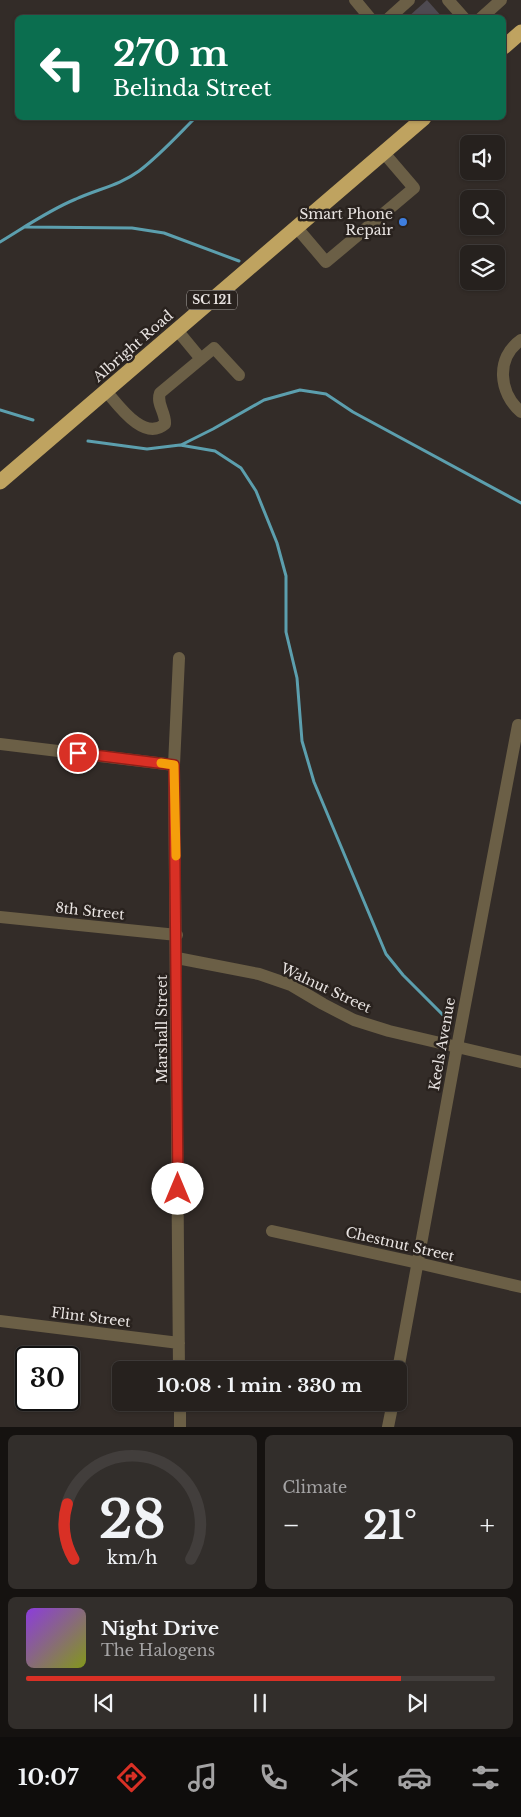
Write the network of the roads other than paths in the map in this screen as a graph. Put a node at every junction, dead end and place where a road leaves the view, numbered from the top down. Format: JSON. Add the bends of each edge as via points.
{"nodes":[{"id":1,"x":355,"y":0,"type":"edge"},
{"id":2,"x":409,"y":0,"type":"edge"},
{"id":3,"x":448,"y":0,"type":"edge"},
{"id":4,"x":501,"y":0,"type":"edge"},
{"id":5,"x":368,"y":15,"type":"edge"},
{"id":6,"x":392,"y":15,"type":"edge"},
{"id":7,"x":461,"y":15,"type":"edge"},
{"id":8,"x":484,"y":15,"type":"edge"},
{"id":9,"x":521,"y":32,"type":"edge"},
{"id":10,"x":506,"y":45,"type":"edge"},
{"id":11,"x":422,"y":120,"type":"edge"},
{"id":12,"x":384,"y":153,"type":"junction"},
{"id":13,"x":297,"y":228,"type":"junction"},
{"id":14,"x":177,"y":330,"type":"junction"},
{"id":15,"x":521,"y":340,"type":"edge"},
{"id":16,"x":201,"y":359,"type":"junction"},
{"id":17,"x":239,"y":375,"type":"dead end"},
{"id":18,"x":106,"y":392,"type":"junction"},
{"id":19,"x":521,"y":412,"type":"edge"},
{"id":20,"x":0,"y":482,"type":"edge"},
{"id":21,"x":179,"y":658,"type":"dead end"},
{"id":22,"x":518,"y":725,"type":"dead end"},
{"id":23,"x":0,"y":744,"type":"edge"},
{"id":24,"x":174,"y":765,"type":"junction"},
{"id":25,"x":0,"y":917,"type":"edge"},
{"id":26,"x":177,"y":935,"type":"junction"},
{"id":27,"x":176,"y":958,"type":"junction"},
{"id":28,"x":456,"y":1047,"type":"junction"},
{"id":29,"x":521,"y":1062,"type":"edge"},
{"id":30,"x":272,"y":1231,"type":"dead end"},
{"id":31,"x":418,"y":1263,"type":"junction"},
{"id":32,"x":521,"y":1287,"type":"edge"},
{"id":33,"x":0,"y":1321,"type":"edge"},
{"id":34,"x":179,"y":1343,"type":"junction"},
{"id":35,"x":179,"y":1361,"type":"edge"},
{"id":36,"x":400,"y":1361,"type":"edge"},
{"id":37,"x":180,"y":1411,"type":"edge"},
{"id":38,"x":391,"y":1411,"type":"edge"},
{"id":39,"x":180,"y":1427,"type":"edge"},
{"id":40,"x":388,"y":1427,"type":"edge"}],
"edges":[{"from":1,"to":5,"type":"street"},
{"from":2,"to":6,"type":"street"},
{"from":3,"to":7,"type":"street"},
{"from":4,"to":8,"type":"street"},
{"from":9,"to":10,"type":"highway"},
{"from":11,"to":12,"type":"highway","name":"Albright Road","number":"SC 121"},
{"from":12,"to":13,"type":"highway","name":"Albright Road","number":"SC 121"},
{"from":12,"to":13,"type":"street","via":[[414,188],[326,262]]},
{"from":13,"to":14,"type":"highway","name":"Albright Road","number":"SC 121"},
{"from":14,"to":16,"type":"street"},
{"from":14,"to":18,"type":"highway","name":"Albright Road","number":"SC 121"},
{"from":15,"to":19,"type":"street","via":[[510,351],[502,372],[505,390]]},
{"from":16,"to":17,"type":"street","via":[[214,348]]},
{"from":16,"to":18,"type":"street","via":[[160,393],[158,398],[165,419],[160,428],[149,429],[137,424]]},
{"from":18,"to":20,"type":"highway","name":"Albright Road","number":"SC 121"},
{"from":21,"to":24,"type":"street","name":"Marshall Street"},
{"from":22,"to":28,"type":"street","name":"Keels Avenue"},
{"from":23,"to":24,"type":"street"},
{"from":24,"to":26,"type":"street","name":"Marshall Street"},
{"from":25,"to":26,"type":"street","name":"8th Street"},
{"from":26,"to":27,"type":"street","name":"Marshall Street"},
{"from":27,"to":28,"type":"street","name":"Walnut Street","via":[[260,974],[291,985],[354,1020]]},
{"from":27,"to":34,"type":"street","name":"Marshall Street"},
{"from":28,"to":29,"type":"street","name":"Walnut Street"},
{"from":28,"to":31,"type":"street","name":"Keels Avenue"},
{"from":30,"to":31,"type":"street","name":"Chestnut Street"},
{"from":31,"to":32,"type":"street","name":"Chestnut Street"},
{"from":31,"to":36,"type":"street","name":"Keels Avenue"},
{"from":33,"to":34,"type":"street","name":"Flint Street"},
{"from":34,"to":35,"type":"street","name":"Marshall Street"},
{"from":37,"to":39,"type":"street"},
{"from":38,"to":40,"type":"street"}]}
